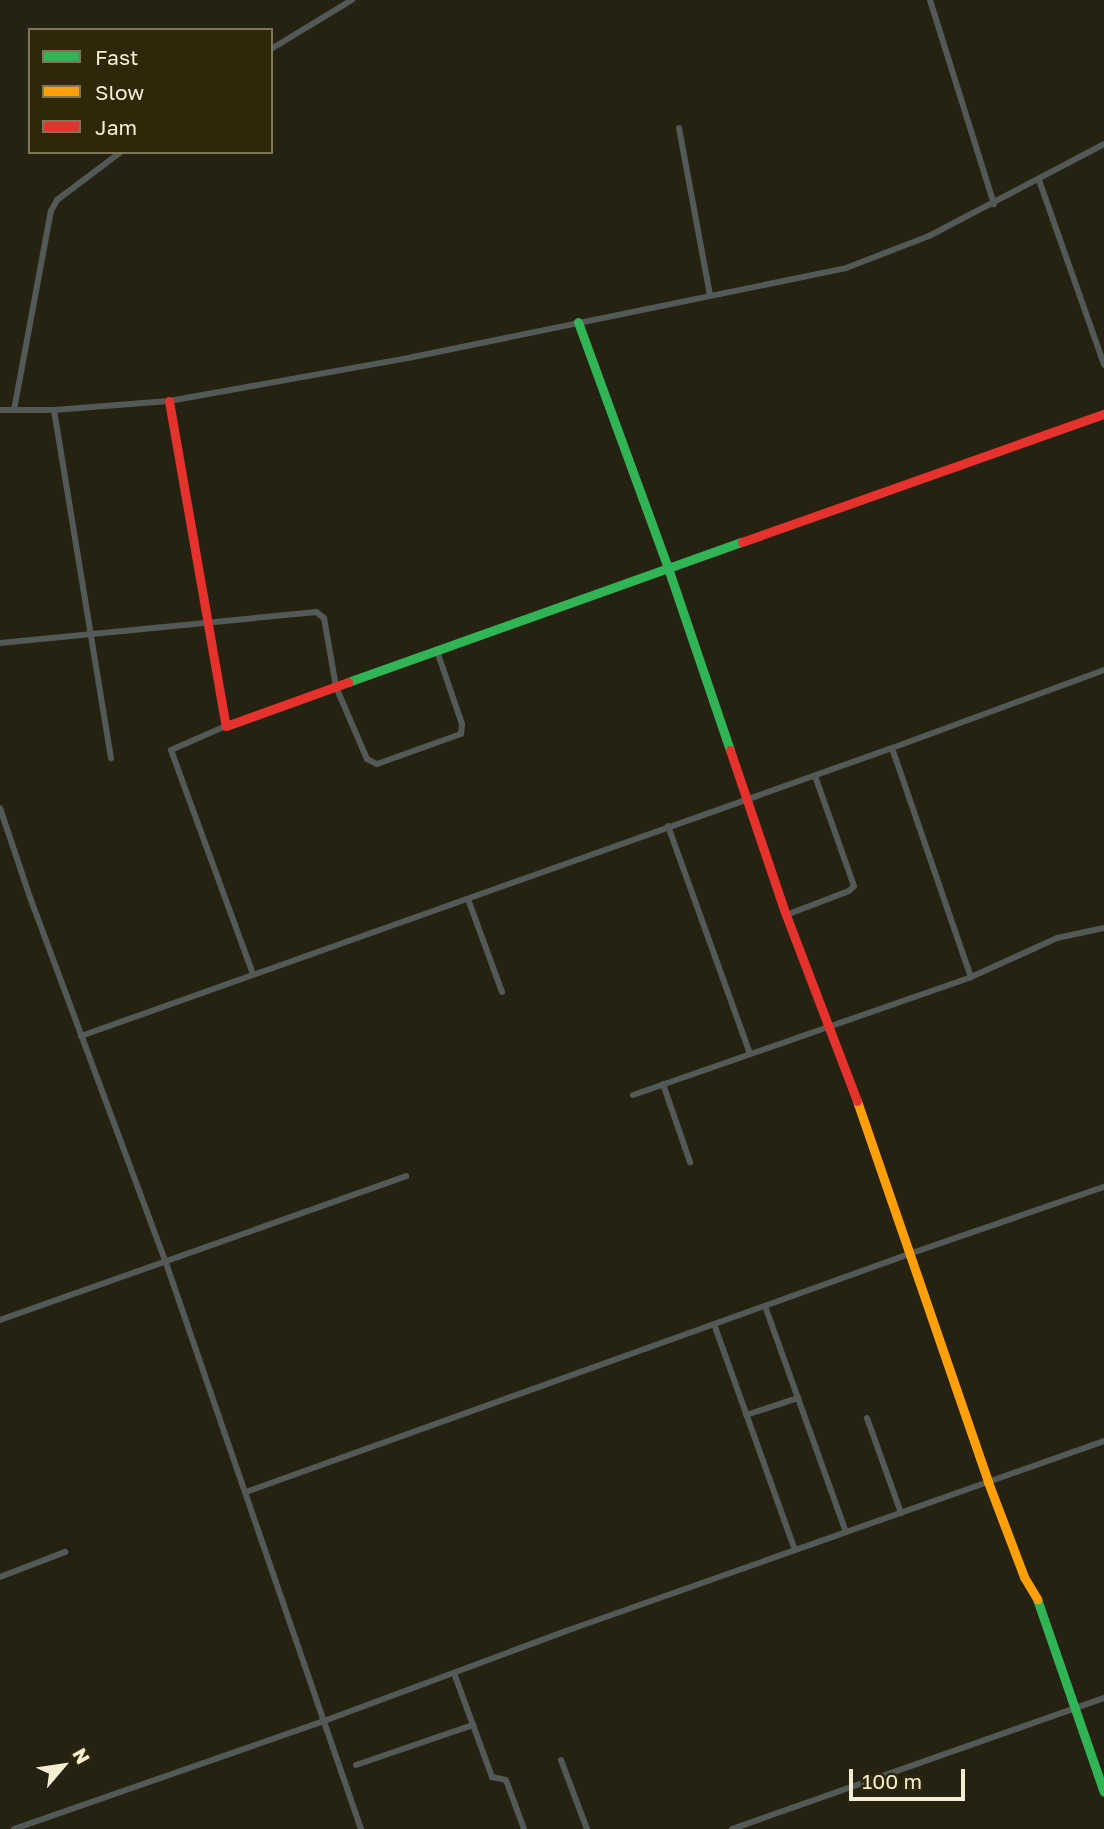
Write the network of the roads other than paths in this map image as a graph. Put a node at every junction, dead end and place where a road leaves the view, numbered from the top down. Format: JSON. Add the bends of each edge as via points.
{"nodes":[{"id":1,"x":352,"y":0,"type":"edge"},
{"id":2,"x":930,"y":0,"type":"edge"},
{"id":3,"x":273,"y":48,"type":"edge"},
{"id":4,"x":680,"y":128,"type":"dead end"},
{"id":5,"x":1104,"y":144,"type":"edge"},
{"id":6,"x":118,"y":154,"type":"edge"},
{"id":7,"x":1039,"y":180,"type":"junction"},
{"id":8,"x":994,"y":204,"type":"junction"},
{"id":9,"x":710,"y":295,"type":"junction"},
{"id":10,"x":578,"y":322,"type":"junction"},
{"id":11,"x":1104,"y":365,"type":"edge"},
{"id":12,"x":169,"y":401,"type":"junction"},
{"id":13,"x":0,"y":410,"type":"edge"},
{"id":14,"x":14,"y":410,"type":"junction"},
{"id":15,"x":54,"y":410,"type":"junction"},
{"id":16,"x":1104,"y":414,"type":"edge"},
{"id":17,"x":668,"y":568,"type":"junction"},
{"id":18,"x":206,"y":622,"type":"junction"},
{"id":19,"x":90,"y":634,"type":"junction"},
{"id":20,"x":0,"y":643,"type":"edge"},
{"id":21,"x":437,"y":651,"type":"junction"},
{"id":22,"x":1104,"y":670,"type":"edge"},
{"id":23,"x":337,"y":687,"type":"junction"},
{"id":24,"x":226,"y":726,"type":"junction"},
{"id":25,"x":892,"y":748,"type":"junction"},
{"id":26,"x":111,"y":758,"type":"dead end"},
{"id":27,"x":815,"y":776,"type":"junction"},
{"id":28,"x":745,"y":799,"type":"junction"},
{"id":29,"x":0,"y":808,"type":"edge"},
{"id":30,"x":668,"y":826,"type":"junction"},
{"id":31,"x":468,"y":899,"type":"junction"},
{"id":32,"x":786,"y":915,"type":"junction"},
{"id":33,"x":1104,"y":928,"type":"edge"},
{"id":34,"x":253,"y":974,"type":"junction"},
{"id":35,"x":971,"y":977,"type":"junction"},
{"id":36,"x":502,"y":992,"type":"dead end"},
{"id":37,"x":831,"y":1028,"type":"junction"},
{"id":38,"x":81,"y":1036,"type":"junction"},
{"id":39,"x":750,"y":1054,"type":"junction"},
{"id":40,"x":663,"y":1084,"type":"junction"},
{"id":41,"x":633,"y":1095,"type":"dead end"},
{"id":42,"x":690,"y":1161,"type":"dead end"},
{"id":43,"x":406,"y":1176,"type":"dead end"},
{"id":44,"x":1104,"y":1188,"type":"edge"},
{"id":45,"x":912,"y":1253,"type":"junction"},
{"id":46,"x":166,"y":1263,"type":"junction"},
{"id":47,"x":765,"y":1306,"type":"junction"},
{"id":48,"x":0,"y":1320,"type":"edge"},
{"id":49,"x":714,"y":1324,"type":"junction"},
{"id":50,"x":798,"y":1398,"type":"junction"},
{"id":51,"x":746,"y":1415,"type":"junction"},
{"id":52,"x":867,"y":1418,"type":"dead end"},
{"id":53,"x":1104,"y":1441,"type":"edge"},
{"id":54,"x":988,"y":1482,"type":"junction"},
{"id":55,"x":246,"y":1492,"type":"junction"},
{"id":56,"x":901,"y":1513,"type":"junction"},
{"id":57,"x":846,"y":1532,"type":"junction"},
{"id":58,"x":795,"y":1550,"type":"junction"},
{"id":59,"x":65,"y":1552,"type":"dead end"},
{"id":60,"x":0,"y":1577,"type":"edge"},
{"id":61,"x":454,"y":1673,"type":"junction"},
{"id":62,"x":1104,"y":1698,"type":"edge"},
{"id":63,"x":1075,"y":1708,"type":"junction"},
{"id":64,"x":324,"y":1721,"type":"junction"},
{"id":65,"x":473,"y":1725,"type":"junction"},
{"id":66,"x":561,"y":1760,"type":"dead end"},
{"id":67,"x":356,"y":1765,"type":"dead end"},
{"id":68,"x":1104,"y":1792,"type":"edge"},
{"id":69,"x":13,"y":1829,"type":"edge"},
{"id":70,"x":361,"y":1829,"type":"edge"},
{"id":71,"x":524,"y":1829,"type":"edge"},
{"id":72,"x":587,"y":1829,"type":"edge"},
{"id":73,"x":732,"y":1829,"type":"edge"}],
"edges":[{"from":1,"to":3,"type":"street"},
{"from":2,"to":8,"type":"street"},
{"from":4,"to":9,"type":"street"},
{"from":5,"to":7,"type":"street"},
{"from":6,"to":14,"type":"street","via":[[57,200],[51,211]]},
{"from":7,"to":8,"type":"street"},
{"from":7,"to":11,"type":"street"},
{"from":8,"to":9,"type":"street","via":[[861,264]]},
{"from":9,"to":10,"type":"street"},
{"from":10,"to":12,"type":"street"},
{"from":10,"to":17,"type":"street"},
{"from":12,"to":15,"type":"street"},
{"from":12,"to":18,"type":"street"},
{"from":13,"to":14,"type":"street"},
{"from":14,"to":15,"type":"street"},
{"from":15,"to":19,"type":"street"},
{"from":16,"to":17,"type":"street"},
{"from":17,"to":21,"type":"street"},
{"from":17,"to":28,"type":"street"},
{"from":18,"to":19,"type":"street"},
{"from":18,"to":23,"type":"street","via":[[316,612],[324,618]]},
{"from":18,"to":24,"type":"street"},
{"from":19,"to":20,"type":"street"},
{"from":19,"to":26,"type":"street"},
{"from":21,"to":23,"type":"street"},
{"from":21,"to":23,"type":"street","via":[[462,724],[458,737],[373,764]]},
{"from":22,"to":25,"type":"street"},
{"from":23,"to":24,"type":"street"},
{"from":24,"to":34,"type":"street","via":[[171,750]]},
{"from":25,"to":27,"type":"street"},
{"from":25,"to":35,"type":"street"},
{"from":27,"to":28,"type":"street"},
{"from":27,"to":32,"type":"street","via":[[854,886]]},
{"from":28,"to":30,"type":"street"},
{"from":28,"to":32,"type":"street"},
{"from":29,"to":38,"type":"street"},
{"from":30,"to":31,"type":"street"},
{"from":30,"to":39,"type":"street"},
{"from":31,"to":34,"type":"street"},
{"from":31,"to":36,"type":"street"},
{"from":32,"to":37,"type":"street"},
{"from":33,"to":35,"type":"street","via":[[1057,938]]},
{"from":34,"to":38,"type":"street"},
{"from":35,"to":37,"type":"street"},
{"from":37,"to":39,"type":"street"},
{"from":37,"to":45,"type":"street"},
{"from":38,"to":46,"type":"street"},
{"from":39,"to":40,"type":"street"},
{"from":40,"to":41,"type":"street"},
{"from":40,"to":42,"type":"street"},
{"from":43,"to":46,"type":"street"},
{"from":44,"to":45,"type":"street"},
{"from":45,"to":47,"type":"street"},
{"from":45,"to":54,"type":"street"},
{"from":46,"to":48,"type":"street"},
{"from":46,"to":55,"type":"street"},
{"from":47,"to":49,"type":"street"},
{"from":47,"to":50,"type":"street"},
{"from":49,"to":51,"type":"street"},
{"from":49,"to":55,"type":"street"},
{"from":50,"to":51,"type":"street"},
{"from":50,"to":57,"type":"street"},
{"from":51,"to":58,"type":"street"},
{"from":52,"to":56,"type":"street"},
{"from":53,"to":54,"type":"street"},
{"from":54,"to":56,"type":"street"},
{"from":54,"to":63,"type":"street","via":[[1024,1577],[1039,1602]]},
{"from":55,"to":64,"type":"street"},
{"from":56,"to":57,"type":"street"},
{"from":57,"to":58,"type":"street"},
{"from":58,"to":61,"type":"street"},
{"from":59,"to":60,"type":"street"},
{"from":61,"to":64,"type":"street"},
{"from":61,"to":65,"type":"street"},
{"from":62,"to":63,"type":"street"},
{"from":63,"to":68,"type":"street"},
{"from":63,"to":73,"type":"street"},
{"from":64,"to":69,"type":"street"},
{"from":64,"to":70,"type":"street"},
{"from":65,"to":67,"type":"street"},
{"from":65,"to":71,"type":"street","via":[[492,1777],[506,1780]]},
{"from":66,"to":72,"type":"street"}]}
